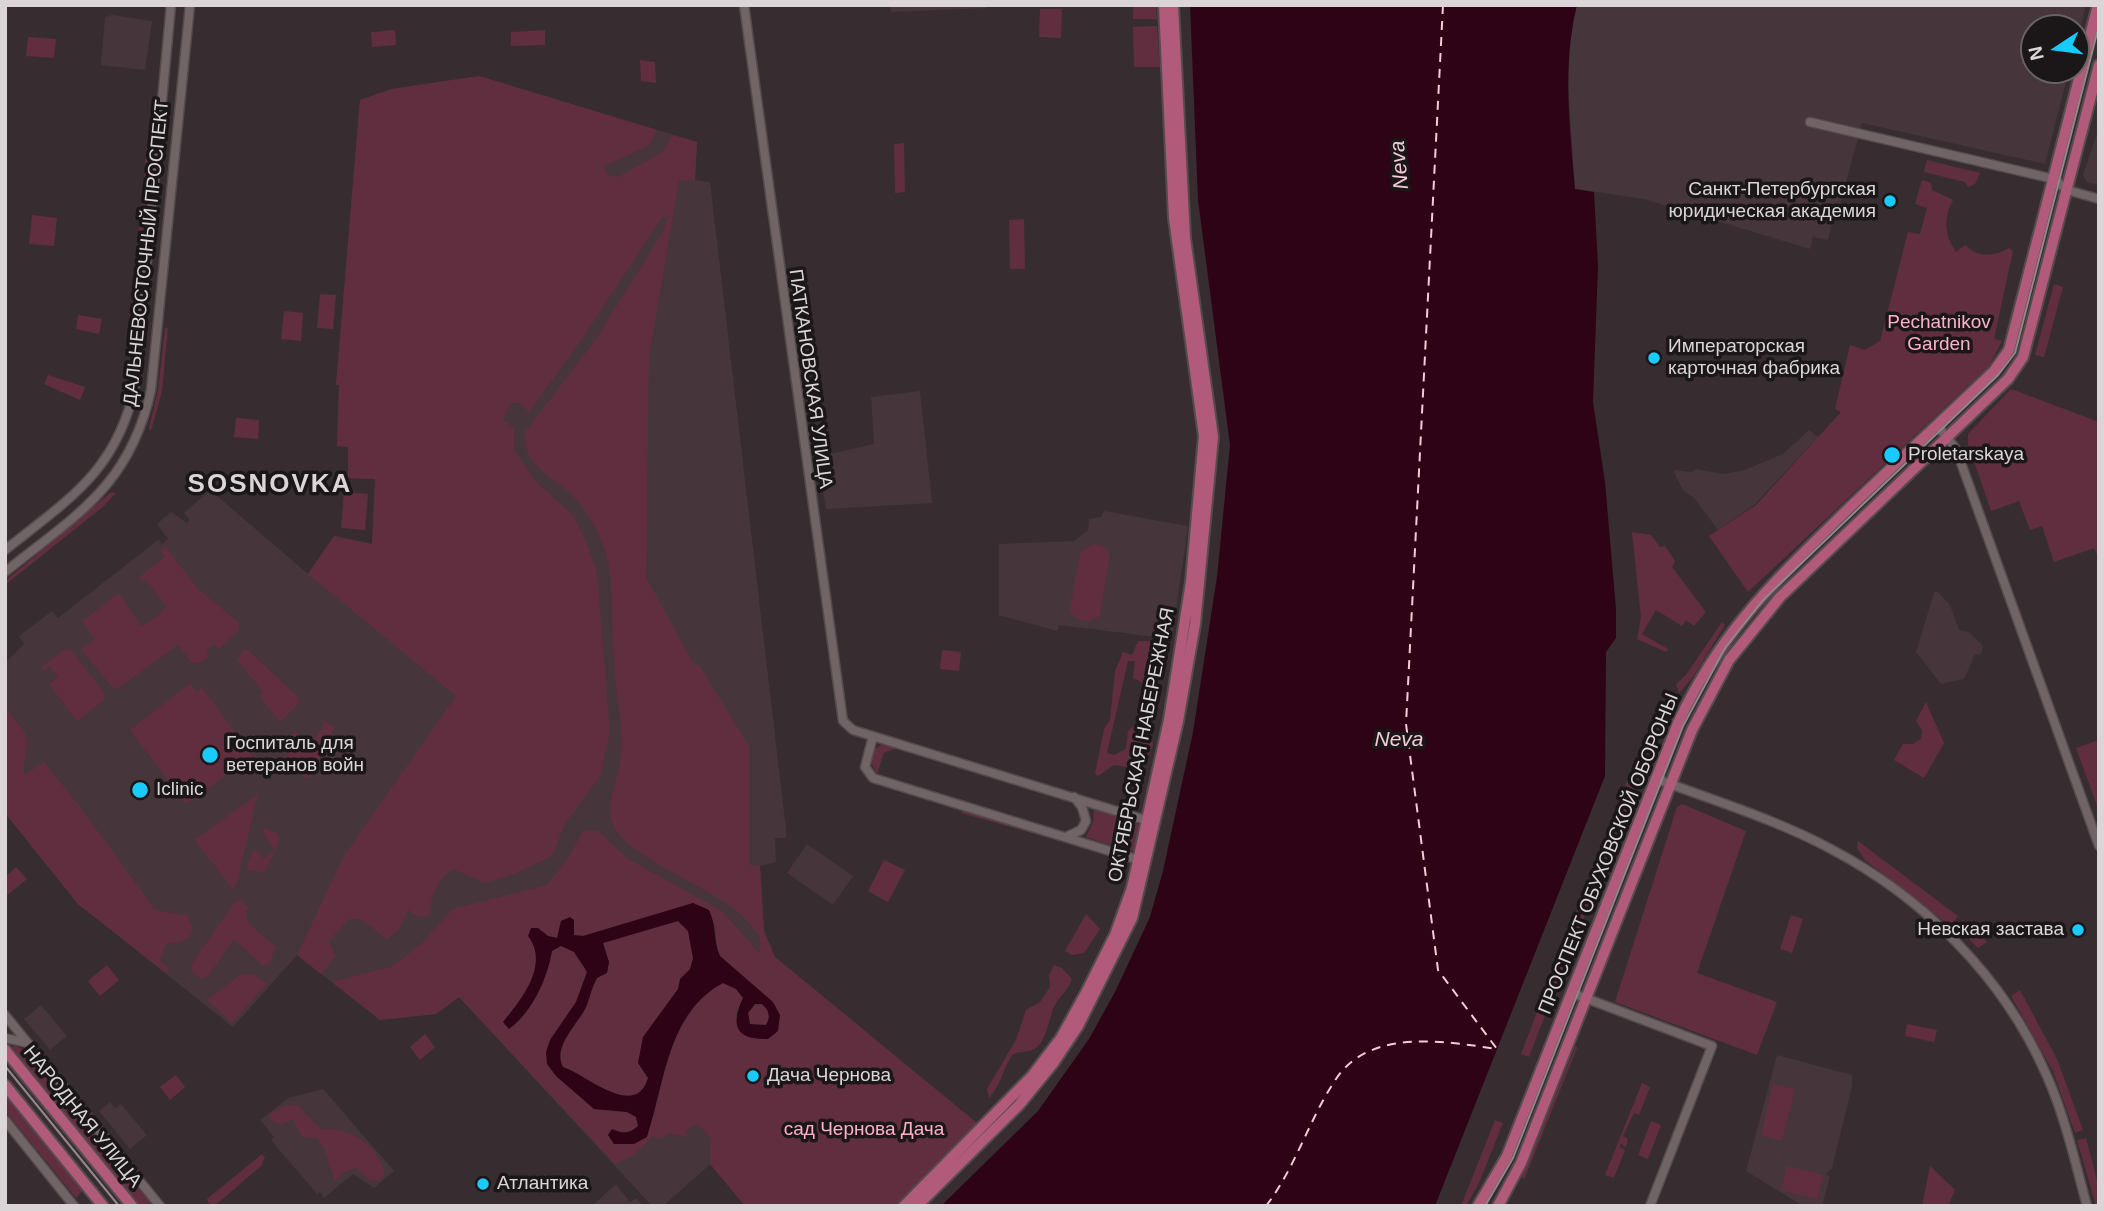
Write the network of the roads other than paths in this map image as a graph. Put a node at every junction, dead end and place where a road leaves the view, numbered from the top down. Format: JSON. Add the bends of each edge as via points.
{"nodes":[{"id":1,"x":171,"y":5,"type":"edge"},
{"id":2,"x":190,"y":5,"type":"edge"},
{"id":3,"x":744,"y":5,"type":"edge"},
{"id":4,"x":1164,"y":5,"type":"edge"},
{"id":5,"x":1173,"y":5,"type":"edge"},
{"id":6,"x":2098,"y":5,"type":"edge"},
{"id":7,"x":2090,"y":37,"type":"edge"},
{"id":8,"x":2099,"y":63,"type":"edge"},
{"id":9,"x":2078,"y":84,"type":"edge"},
{"id":10,"x":1810,"y":122,"type":"dead end"},
{"id":11,"x":2054,"y":179,"type":"junction"},
{"id":12,"x":2067,"y":190,"type":"junction"},
{"id":13,"x":2099,"y":199,"type":"edge"},
{"id":14,"x":1937,"y":425,"type":"junction"},
{"id":15,"x":1947,"y":436,"type":"junction"},
{"id":16,"x":5,"y":550,"type":"edge"},
{"id":17,"x":5,"y":572,"type":"edge"},
{"id":18,"x":873,"y":737,"type":"junction"},
{"id":19,"x":1657,"y":779,"type":"junction"},
{"id":20,"x":1671,"y":784,"type":"junction"},
{"id":21,"x":1074,"y":797,"type":"junction"},
{"id":22,"x":1151,"y":821,"type":"junction"},
{"id":23,"x":1066,"y":836,"type":"junction"},
{"id":24,"x":2099,"y":846,"type":"edge"},
{"id":25,"x":1139,"y":860,"type":"junction"},
{"id":26,"x":1572,"y":993,"type":"junction"},
{"id":27,"x":1587,"y":999,"type":"junction"},
{"id":28,"x":5,"y":1015,"type":"edge"},
{"id":29,"x":5,"y":1038,"type":"edge"},
{"id":30,"x":28,"y":1043,"type":"junction"},
{"id":31,"x":5,"y":1050,"type":"edge"},
{"id":32,"x":5,"y":1085,"type":"edge"},
{"id":33,"x":5,"y":1120,"type":"edge"},
{"id":34,"x":74,"y":1206,"type":"edge"},
{"id":35,"x":103,"y":1206,"type":"edge"},
{"id":36,"x":132,"y":1206,"type":"edge"},
{"id":37,"x":160,"y":1206,"type":"edge"},
{"id":38,"x":904,"y":1206,"type":"edge"},
{"id":39,"x":917,"y":1206,"type":"edge"},
{"id":40,"x":1478,"y":1206,"type":"edge"},
{"id":41,"x":1498,"y":1206,"type":"edge"},
{"id":42,"x":1650,"y":1206,"type":"edge"},
{"id":43,"x":2087,"y":1206,"type":"edge"}],
"edges":[{"from":1,"to":16,"type":"street","name":"ДАЛЬНЕВОСТОЧНЫЙ ПРОСПЕКТ","via":[[130,410],[97,473]]},
{"from":2,"to":17,"type":"street","name":"ДАЛЬНЕВОСТОЧНЫЙ ПРОСПЕКТ","via":[[146,412],[130,452],[110,484]]},
{"from":3,"to":18,"type":"street","name":"ПАТКАНОВСКАЯ УЛИЦА","via":[[839,713],[846,726]]},
{"from":4,"to":22,"type":"main road","name":"ОКТЯБРЬСКАЯ НАБЕРЕЖНАЯ","via":[[1174,218],[1204,453],[1181,653]]},
{"from":5,"to":22,"type":"main road","name":"ОКТЯБРЬСКАЯ НАБЕРЕЖНАЯ","via":[[1185,239],[1213,437],[1192,647]]},
{"from":6,"to":7,"type":"main road","name":"ПРОСПЕКТ ОБУХОВСКОЙ ОБОРОНЫ"},
{"from":8,"to":12,"type":"main road","name":"ПРОСПЕКТ ОБУХОВСКОЙ ОБОРОНЫ"},
{"from":9,"to":11,"type":"main road","name":"ПРОСПЕКТ ОБУХОВСКОЙ ОБОРОНЫ"},
{"from":10,"to":11,"type":"street"},
{"from":11,"to":12,"type":"street"},
{"from":11,"to":14,"type":"main road","name":"ПРОСПЕКТ ОБУХОВСКОЙ ОБОРОНЫ","via":[[2010,350]]},
{"from":12,"to":13,"type":"street"},
{"from":12,"to":15,"type":"main road","name":"ПРОСПЕКТ ОБУХОВСКОЙ ОБОРОНЫ","via":[[2023,357],[2008,379]]},
{"from":14,"to":15,"type":"street"},
{"from":14,"to":19,"type":"main road","name":"ПРОСПЕКТ ОБУХОВСКОЙ ОБОРОНЫ","via":[[1744,614],[1687,704]]},
{"from":15,"to":20,"type":"main road","name":"ПРОСПЕКТ ОБУХОВСКОЙ ОБОРОНЫ","via":[[1750,630],[1701,710]]},
{"from":15,"to":24,"type":"street","via":[[1961,461]]},
{"from":18,"to":21,"type":"street","name":"ПАТКАНОВСКАЯ УЛИЦА"},
{"from":18,"to":23,"type":"street","via":[[865,767],[873,778]]},
{"from":19,"to":20,"type":"street"},
{"from":19,"to":26,"type":"main road","name":"ПРОСПЕКТ ОБУХОВСКОЙ ОБОРОНЫ"},
{"from":20,"to":27,"type":"main road","name":"ПРОСПЕКТ ОБУХОВСКОЙ ОБОРОНЫ"},
{"from":20,"to":43,"type":"street","via":[[1810,838],[1846,857],[1913,904],[1965,951],[2003,996],[2046,1074]]},
{"from":21,"to":22,"type":"street","name":"ПАТКАНОВСКАЯ УЛИЦА"},
{"from":21,"to":23,"type":"street","via":[[1087,821],[1081,830]]},
{"from":22,"to":25,"type":"main road","name":"ОКТЯБРЬСКАЯ НАБЕРЕЖНАЯ"},
{"from":22,"to":39,"type":"main road","name":"ОКТЯБРЬСКАЯ НАБЕРЕЖНАЯ","via":[[1132,918],[1078,1026],[1019,1105]]},
{"from":23,"to":25,"type":"street"},
{"from":25,"to":38,"type":"main road","name":"ОКТЯБРЬСКАЯ НАБЕРЕЖНАЯ","via":[[1112,941],[1048,1056],[1012,1100]]},
{"from":26,"to":27,"type":"street"},
{"from":26,"to":40,"type":"main road","name":"ПРОСПЕКТ ОБУХОВСКОЙ ОБОРОНЫ","via":[[1507,1156]]},
{"from":27,"to":41,"type":"main road","name":"ПРОСПЕКТ ОБУХОВСКОЙ ОБОРОНЫ","via":[[1521,1163]]},
{"from":27,"to":42,"type":"street","via":[[1712,1046]]},
{"from":28,"to":30,"type":"street"},
{"from":29,"to":30,"type":"street"},
{"from":30,"to":37,"type":"street"},
{"from":31,"to":36,"type":"main road","name":"НАРОДНАЯ УЛИЦА"},
{"from":32,"to":35,"type":"main road","name":"НАРОДНАЯ УЛИЦА"},
{"from":33,"to":34,"type":"street"}]}
